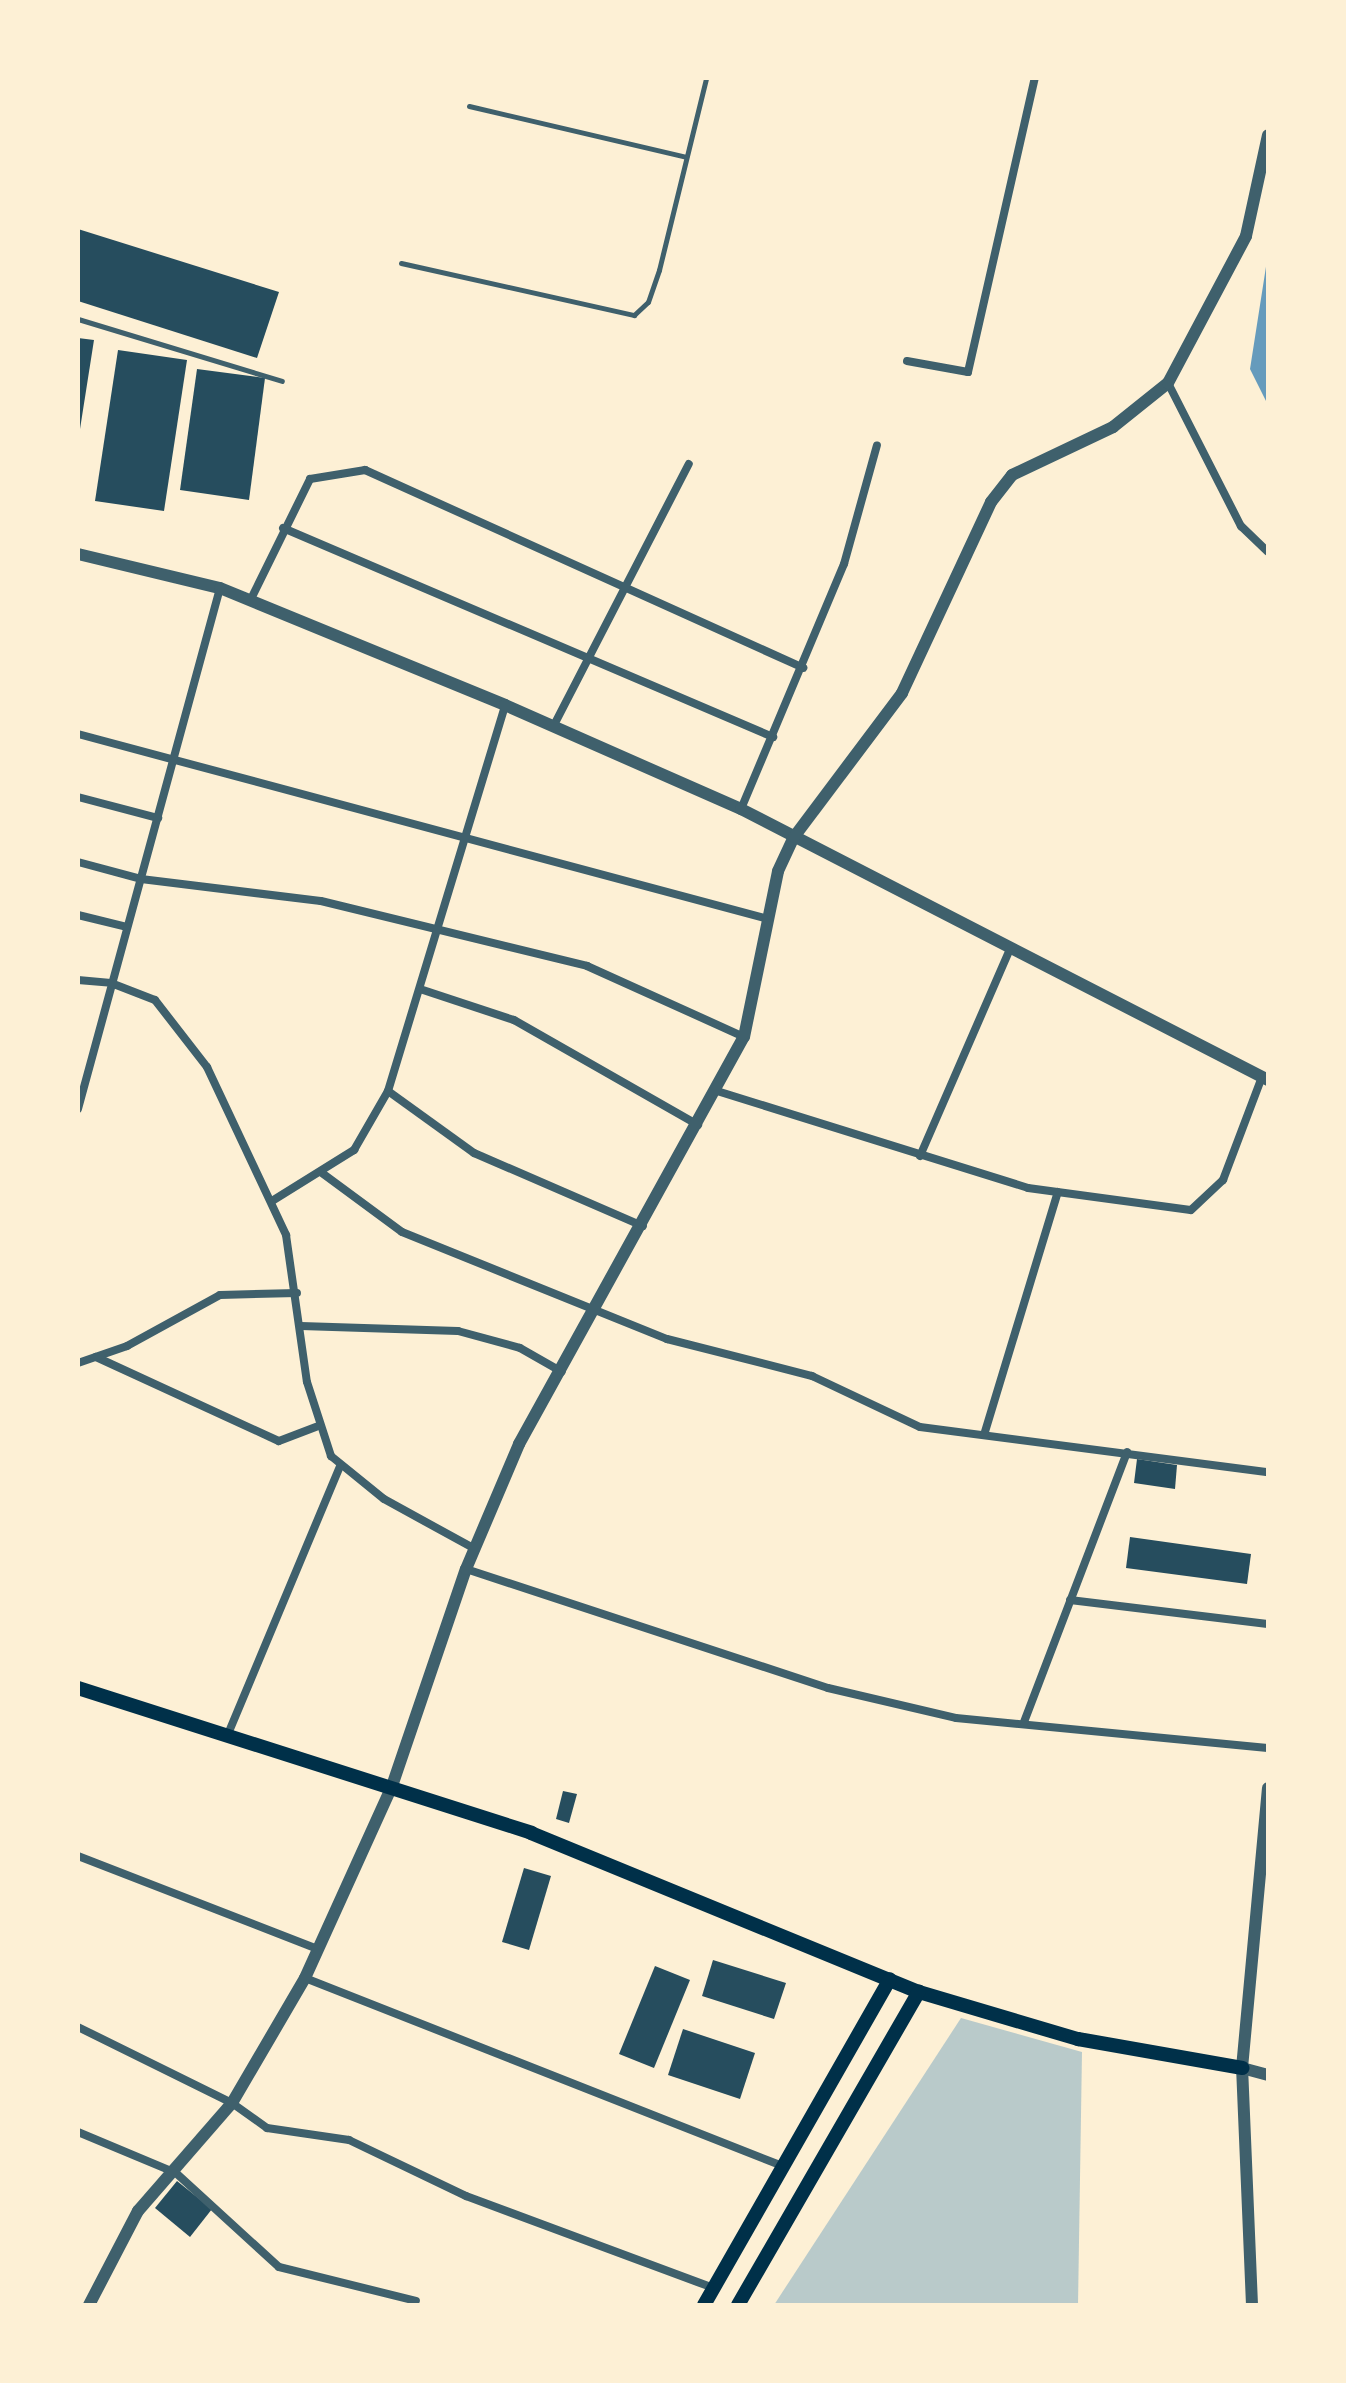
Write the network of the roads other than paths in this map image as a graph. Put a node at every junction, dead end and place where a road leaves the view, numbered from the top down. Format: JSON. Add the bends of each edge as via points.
{"nodes":[{"id":1,"x":706,"y":78,"type":"edge"},
{"id":2,"x":1035,"y":78,"type":"edge"},
{"id":3,"x":469,"y":106,"type":"dead end"},
{"id":4,"x":1268,"y":135,"type":"edge"},
{"id":5,"x":686,"y":157,"type":"junction"},
{"id":6,"x":401,"y":263,"type":"dead end"},
{"id":7,"x":78,"y":319,"type":"edge"},
{"id":8,"x":907,"y":361,"type":"dead end"},
{"id":9,"x":282,"y":381,"type":"dead end"},
{"id":10,"x":1168,"y":383,"type":"junction"},
{"id":11,"x":877,"y":445,"type":"dead end"},
{"id":12,"x":689,"y":464,"type":"dead end"},
{"id":13,"x":283,"y":528,"type":"junction"},
{"id":14,"x":1268,"y":552,"type":"edge"},
{"id":15,"x":78,"y":554,"type":"edge"},
{"id":16,"x":625,"y":587,"type":"junction"},
{"id":17,"x":220,"y":588,"type":"junction"},
{"id":18,"x":250,"y":601,"type":"junction"},
{"id":19,"x":589,"y":657,"type":"junction"},
{"id":20,"x":803,"y":668,"type":"junction"},
{"id":21,"x":505,"y":705,"type":"junction"},
{"id":22,"x":553,"y":727,"type":"junction"},
{"id":23,"x":78,"y":734,"type":"edge"},
{"id":24,"x":773,"y":737,"type":"junction"},
{"id":25,"x":176,"y":757,"type":"junction"},
{"id":26,"x":78,"y":797,"type":"edge"},
{"id":27,"x":741,"y":809,"type":"junction"},
{"id":28,"x":158,"y":818,"type":"junction"},
{"id":29,"x":467,"y":835,"type":"junction"},
{"id":30,"x":794,"y":837,"type":"junction"},
{"id":31,"x":78,"y":862,"type":"edge"},
{"id":32,"x":141,"y":879,"type":"junction"},
{"id":33,"x":78,"y":915,"type":"edge"},
{"id":34,"x":768,"y":919,"type":"junction"},
{"id":35,"x":127,"y":927,"type":"junction"},
{"id":36,"x":438,"y":929,"type":"junction"},
{"id":37,"x":1009,"y":951,"type":"junction"},
{"id":38,"x":78,"y":980,"type":"edge"},
{"id":39,"x":111,"y":983,"type":"junction"},
{"id":40,"x":420,"y":989,"type":"junction"},
{"id":41,"x":744,"y":1037,"type":"junction"},
{"id":42,"x":1265,"y":1079,"type":"edge"},
{"id":43,"x":388,"y":1091,"type":"junction"},
{"id":44,"x":717,"y":1091,"type":"junction"},
{"id":45,"x":78,"y":1109,"type":"edge"},
{"id":46,"x":698,"y":1125,"type":"junction"},
{"id":47,"x":920,"y":1156,"type":"junction"},
{"id":48,"x":322,"y":1173,"type":"junction"},
{"id":49,"x":1058,"y":1192,"type":"junction"},
{"id":50,"x":272,"y":1201,"type":"junction"},
{"id":51,"x":643,"y":1226,"type":"junction"},
{"id":52,"x":297,"y":1293,"type":"junction"},
{"id":53,"x":596,"y":1313,"type":"junction"},
{"id":54,"x":301,"y":1326,"type":"junction"},
{"id":55,"x":96,"y":1357,"type":"junction"},
{"id":56,"x":78,"y":1363,"type":"edge"},
{"id":57,"x":562,"y":1372,"type":"junction"},
{"id":58,"x":316,"y":1427,"type":"junction"},
{"id":59,"x":984,"y":1435,"type":"junction"},
{"id":60,"x":1127,"y":1452,"type":"junction"},
{"id":61,"x":340,"y":1466,"type":"junction"},
{"id":62,"x":1268,"y":1472,"type":"edge"},
{"id":63,"x":475,"y":1549,"type":"junction"},
{"id":64,"x":466,"y":1569,"type":"junction"},
{"id":65,"x":1070,"y":1600,"type":"junction"},
{"id":66,"x":1268,"y":1624,"type":"edge"},
{"id":67,"x":78,"y":1688,"type":"edge"},
{"id":68,"x":1024,"y":1722,"type":"junction"},
{"id":69,"x":228,"y":1734,"type":"junction"},
{"id":70,"x":1268,"y":1748,"type":"edge"},
{"id":71,"x":392,"y":1786,"type":"junction"},
{"id":72,"x":1268,"y":1790,"type":"edge"},
{"id":73,"x":78,"y":1856,"type":"edge"},
{"id":74,"x":318,"y":1949,"type":"junction"},
{"id":75,"x":305,"y":1978,"type":"junction"},
{"id":76,"x":890,"y":1979,"type":"junction"},
{"id":77,"x":919,"y":1992,"type":"junction"},
{"id":78,"x":78,"y":2027,"type":"edge"},
{"id":79,"x":1242,"y":2068,"type":"junction"},
{"id":80,"x":1268,"y":2075,"type":"edge"},
{"id":81,"x":232,"y":2103,"type":"junction"},
{"id":82,"x":78,"y":2132,"type":"edge"},
{"id":83,"x":786,"y":2168,"type":"junction"},
{"id":84,"x":176,"y":2173,"type":"junction"},
{"id":85,"x":714,"y":2288,"type":"junction"},
{"id":86,"x":416,"y":2301,"type":"dead end"},
{"id":87,"x":89,"y":2305,"type":"edge"},
{"id":88,"x":704,"y":2305,"type":"edge"},
{"id":89,"x":738,"y":2305,"type":"edge"},
{"id":90,"x":1252,"y":2305,"type":"edge"}],
"edges":[{"from":1,"to":5,"type":"lane"},
{"from":2,"to":8,"type":"street","via":[[968,372]]},
{"from":3,"to":5,"type":"lane"},
{"from":4,"to":10,"type":"street","via":[[1246,236]]},
{"from":5,"to":6,"type":"lane","via":[[659,270],[634,315]]},
{"from":7,"to":9,"type":"lane"},
{"from":10,"to":14,"type":"street","via":[[1241,526]]},
{"from":10,"to":30,"type":"street","via":[[1113,427],[1012,475],[991,502],[902,693]]},
{"from":11,"to":20,"type":"street","via":[[844,564]]},
{"from":12,"to":16,"type":"street"},
{"from":13,"to":16,"type":"street","via":[[310,479],[326,470],[365,470]]},
{"from":13,"to":18,"type":"street"},
{"from":13,"to":19,"type":"street"},
{"from":15,"to":17,"type":"street"},
{"from":16,"to":19,"type":"street"},
{"from":16,"to":20,"type":"street"},
{"from":17,"to":18,"type":"street"},
{"from":17,"to":25,"type":"street"},
{"from":18,"to":21,"type":"street"},
{"from":19,"to":22,"type":"street"},
{"from":19,"to":24,"type":"street"},
{"from":20,"to":24,"type":"street"},
{"from":21,"to":22,"type":"street"},
{"from":21,"to":29,"type":"street"},
{"from":22,"to":27,"type":"street"},
{"from":23,"to":25,"type":"street"},
{"from":24,"to":27,"type":"street"},
{"from":25,"to":28,"type":"street"},
{"from":25,"to":29,"type":"street"},
{"from":26,"to":28,"type":"street"},
{"from":27,"to":30,"type":"street"},
{"from":28,"to":32,"type":"street"},
{"from":29,"to":34,"type":"street"},
{"from":29,"to":36,"type":"street"},
{"from":30,"to":34,"type":"street"},
{"from":30,"to":37,"type":"street"},
{"from":31,"to":32,"type":"street"},
{"from":32,"to":35,"type":"street"},
{"from":32,"to":36,"type":"street","via":[[294,896]]},
{"from":33,"to":35,"type":"street"},
{"from":34,"to":41,"type":"street"},
{"from":35,"to":39,"type":"street"},
{"from":36,"to":40,"type":"street"},
{"from":36,"to":41,"type":"street","via":[[606,973],[692,1019]]},
{"from":37,"to":42,"type":"street"},
{"from":37,"to":47,"type":"street"},
{"from":38,"to":39,"type":"street"},
{"from":39,"to":45,"type":"street"},
{"from":39,"to":50,"type":"street","via":[[155,1000],[188,1035]]},
{"from":40,"to":43,"type":"street"},
{"from":40,"to":46,"type":"street","via":[[514,1020]]},
{"from":41,"to":44,"type":"street"},
{"from":42,"to":49,"type":"street","via":[[1223,1180],[1203,1205],[1148,1207]]},
{"from":43,"to":48,"type":"street","via":[[354,1150]]},
{"from":43,"to":51,"type":"street","via":[[474,1153]]},
{"from":44,"to":46,"type":"street"},
{"from":44,"to":47,"type":"street"},
{"from":46,"to":51,"type":"street"},
{"from":47,"to":49,"type":"street"},
{"from":48,"to":50,"type":"street"},
{"from":48,"to":53,"type":"street","via":[[402,1232]]},
{"from":49,"to":59,"type":"street"},
{"from":50,"to":52,"type":"street"},
{"from":51,"to":53,"type":"street"},
{"from":52,"to":54,"type":"street"},
{"from":52,"to":55,"type":"street","via":[[220,1295]]},
{"from":53,"to":57,"type":"street"},
{"from":53,"to":59,"type":"street","via":[[812,1376],[920,1427]]},
{"from":54,"to":57,"type":"street","via":[[458,1331],[520,1348]]},
{"from":54,"to":58,"type":"street"},
{"from":55,"to":56,"type":"street"},
{"from":55,"to":58,"type":"street","via":[[279,1441]]},
{"from":57,"to":63,"type":"street","via":[[519,1444]]},
{"from":58,"to":61,"type":"street"},
{"from":59,"to":60,"type":"street"},
{"from":60,"to":62,"type":"street"},
{"from":60,"to":65,"type":"street"},
{"from":61,"to":63,"type":"street"},
{"from":61,"to":69,"type":"street"},
{"from":63,"to":64,"type":"street"},
{"from":64,"to":68,"type":"street","via":[[828,1688],[987,1724]]},
{"from":64,"to":71,"type":"street"},
{"from":65,"to":66,"type":"street"},
{"from":65,"to":68,"type":"street"},
{"from":67,"to":69,"type":"main road"},
{"from":68,"to":70,"type":"street"},
{"from":69,"to":71,"type":"main road"},
{"from":71,"to":74,"type":"street"},
{"from":71,"to":76,"type":"main road","via":[[531,1833]]},
{"from":72,"to":79,"type":"street"},
{"from":73,"to":74,"type":"street"},
{"from":74,"to":75,"type":"street"},
{"from":75,"to":81,"type":"street"},
{"from":75,"to":83,"type":"street"},
{"from":76,"to":77,"type":"main road"},
{"from":76,"to":83,"type":"main road"},
{"from":77,"to":79,"type":"main road","via":[[1078,2039]]},
{"from":77,"to":89,"type":"main road"},
{"from":78,"to":81,"type":"street"},
{"from":79,"to":80,"type":"street"},
{"from":79,"to":90,"type":"street"},
{"from":81,"to":84,"type":"street"},
{"from":81,"to":85,"type":"street","via":[[267,2128],[349,2140],[481,2202]]},
{"from":82,"to":84,"type":"street"},
{"from":83,"to":85,"type":"main road"},
{"from":84,"to":86,"type":"street","via":[[279,2267]]},
{"from":84,"to":87,"type":"street","via":[[138,2211]]},
{"from":85,"to":88,"type":"main road"}]}
